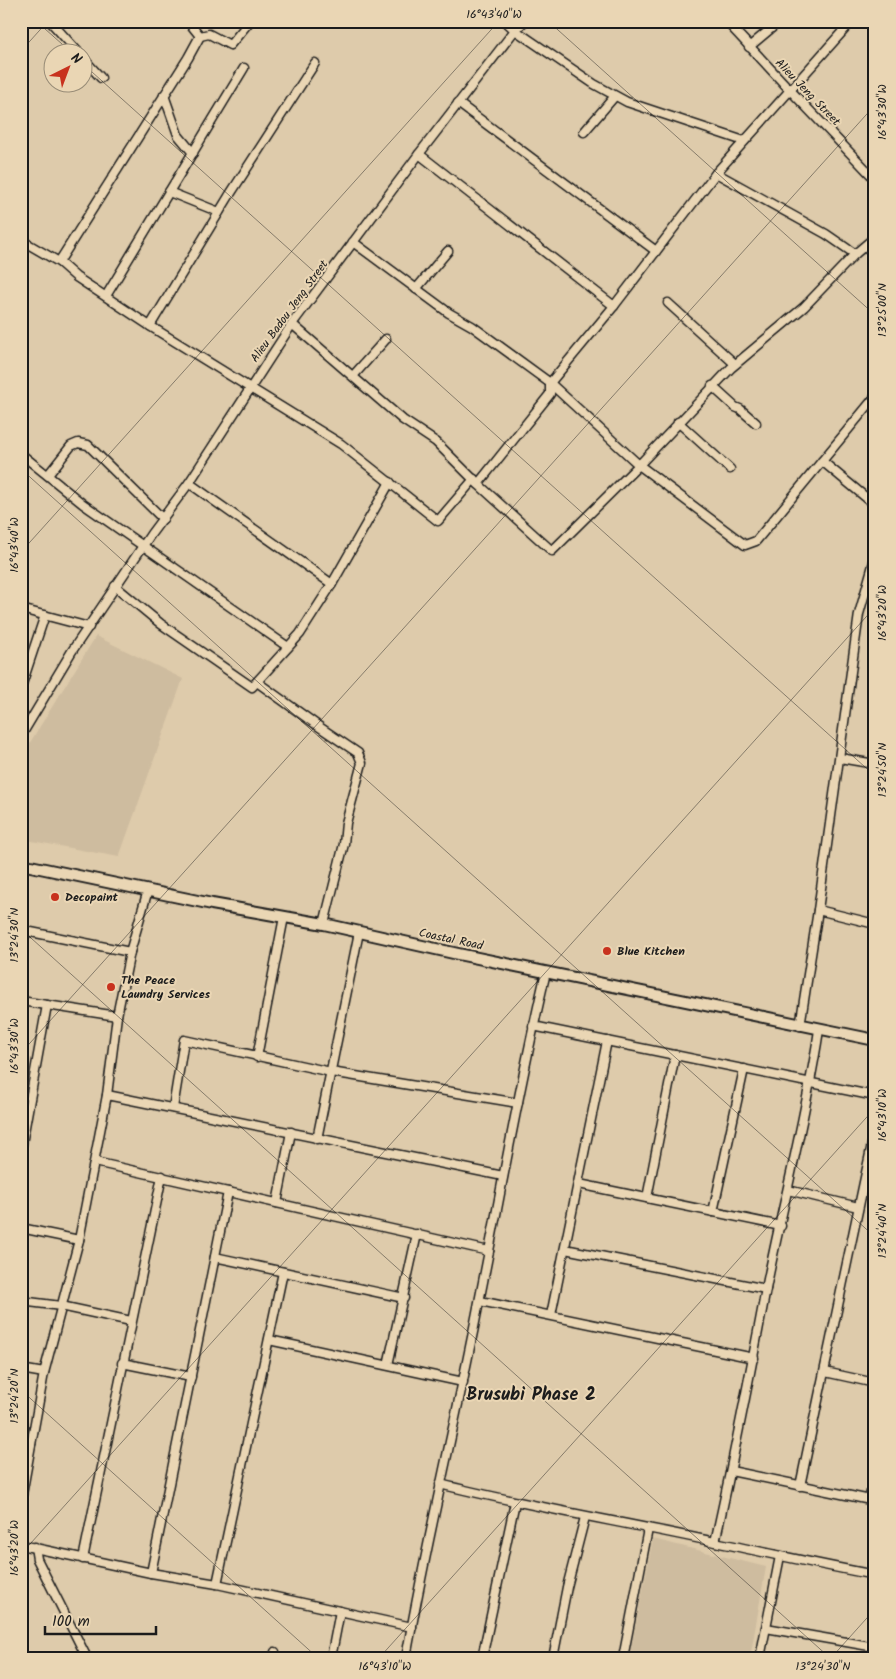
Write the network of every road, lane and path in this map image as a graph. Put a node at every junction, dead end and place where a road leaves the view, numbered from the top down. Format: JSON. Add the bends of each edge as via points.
{"nodes":[{"id":1,"x":50,"y":21,"type":"edge"},
{"id":2,"x":188,"y":21,"type":"edge"},
{"id":3,"x":250,"y":21,"type":"edge"},
{"id":4,"x":505,"y":21,"type":"edge"},
{"id":5,"x":525,"y":21,"type":"edge"},
{"id":6,"x":726,"y":21,"type":"edge"},
{"id":7,"x":780,"y":21,"type":"edge"},
{"id":8,"x":852,"y":21,"type":"edge"},
{"id":9,"x":514,"y":30,"type":"junction"},
{"id":10,"x":200,"y":36,"type":"junction"},
{"id":11,"x":69,"y":42,"type":"edge"},
{"id":12,"x":749,"y":47,"type":"junction"},
{"id":13,"x":315,"y":63,"type":"dead end"},
{"id":14,"x":92,"y":68,"type":"edge"},
{"id":15,"x":244,"y":68,"type":"dead end"},
{"id":16,"x":101,"y":78,"type":"dead end"},
{"id":17,"x":790,"y":90,"type":"junction"},
{"id":18,"x":164,"y":95,"type":"junction"},
{"id":19,"x":615,"y":96,"type":"junction"},
{"id":20,"x":458,"y":103,"type":"junction"},
{"id":21,"x":584,"y":132,"type":"dead end"},
{"id":22,"x":744,"y":141,"type":"junction"},
{"id":23,"x":193,"y":153,"type":"junction"},
{"id":24,"x":419,"y":154,"type":"junction"},
{"id":25,"x":716,"y":173,"type":"junction"},
{"id":26,"x":875,"y":178,"type":"edge"},
{"id":27,"x":169,"y":192,"type":"junction"},
{"id":28,"x":219,"y":212,"type":"junction"},
{"id":29,"x":875,"y":237,"type":"edge"},
{"id":30,"x":353,"y":242,"type":"junction"},
{"id":31,"x":22,"y":244,"type":"edge"},
{"id":32,"x":448,"y":251,"type":"dead end"},
{"id":33,"x":656,"y":251,"type":"junction"},
{"id":34,"x":855,"y":254,"type":"junction"},
{"id":35,"x":59,"y":262,"type":"junction"},
{"id":36,"x":416,"y":289,"type":"junction"},
{"id":37,"x":106,"y":296,"type":"junction"},
{"id":38,"x":668,"y":303,"type":"dead end"},
{"id":39,"x":614,"y":306,"type":"junction"},
{"id":40,"x":292,"y":324,"type":"junction"},
{"id":41,"x":150,"y":326,"type":"junction"},
{"id":42,"x":386,"y":339,"type":"dead end"},
{"id":43,"x":736,"y":364,"type":"junction"},
{"id":44,"x":353,"y":376,"type":"junction"},
{"id":45,"x":550,"y":383,"type":"junction"},
{"id":46,"x":712,"y":386,"type":"junction"},
{"id":47,"x":249,"y":388,"type":"junction"},
{"id":48,"x":875,"y":397,"type":"edge"},
{"id":49,"x":678,"y":422,"type":"junction"},
{"id":50,"x":756,"y":423,"type":"dead end"},
{"id":51,"x":21,"y":454,"type":"edge"},
{"id":52,"x":822,"y":461,"type":"junction"},
{"id":53,"x":639,"y":465,"type":"junction"},
{"id":54,"x":730,"y":469,"type":"dead end"},
{"id":55,"x":48,"y":475,"type":"junction"},
{"id":56,"x":390,"y":482,"type":"junction"},
{"id":57,"x":476,"y":482,"type":"junction"},
{"id":58,"x":189,"y":483,"type":"junction"},
{"id":59,"x":875,"y":505,"type":"edge"},
{"id":60,"x":163,"y":519,"type":"junction"},
{"id":61,"x":143,"y":546,"type":"junction"},
{"id":62,"x":875,"y":558,"type":"edge"},
{"id":63,"x":332,"y":584,"type":"junction"},
{"id":64,"x":116,"y":586,"type":"junction"},
{"id":65,"x":21,"y":609,"type":"edge"},
{"id":66,"x":45,"y":615,"type":"junction"},
{"id":67,"x":89,"y":627,"type":"junction"},
{"id":68,"x":288,"y":647,"type":"junction"},
{"id":69,"x":257,"y":682,"type":"junction"},
{"id":70,"x":21,"y":687,"type":"edge"},
{"id":71,"x":21,"y":736,"type":"edge"},
{"id":72,"x":840,"y":758,"type":"junction"},
{"id":73,"x":875,"y":764,"type":"edge"},
{"id":74,"x":21,"y":864,"type":"edge"},
{"id":75,"x":148,"y":890,"type":"junction"},
{"id":76,"x":818,"y":910,"type":"junction"},
{"id":77,"x":284,"y":917,"type":"junction"},
{"id":78,"x":324,"y":924,"type":"junction"},
{"id":79,"x":875,"y":924,"type":"edge"},
{"id":80,"x":21,"y":930,"type":"edge"},
{"id":81,"x":359,"y":932,"type":"junction"},
{"id":82,"x":130,"y":952,"type":"junction"},
{"id":83,"x":546,"y":972,"type":"junction"},
{"id":84,"x":21,"y":1001,"type":"edge"},
{"id":85,"x":47,"y":1005,"type":"junction"},
{"id":86,"x":117,"y":1016,"type":"junction"},
{"id":87,"x":533,"y":1026,"type":"junction"},
{"id":88,"x":800,"y":1026,"type":"junction"},
{"id":89,"x":819,"y":1030,"type":"junction"},
{"id":90,"x":875,"y":1040,"type":"edge"},
{"id":91,"x":607,"y":1041,"type":"junction"},
{"id":92,"x":675,"y":1055,"type":"junction"},
{"id":93,"x":257,"y":1057,"type":"junction"},
{"id":94,"x":744,"y":1069,"type":"junction"},
{"id":95,"x":331,"y":1072,"type":"junction"},
{"id":96,"x":811,"y":1083,"type":"junction"},
{"id":97,"x":107,"y":1095,"type":"junction"},
{"id":98,"x":875,"y":1096,"type":"edge"},
{"id":99,"x":518,"y":1103,"type":"junction"},
{"id":100,"x":173,"y":1108,"type":"junction"},
{"id":101,"x":875,"y":1130,"type":"edge"},
{"id":102,"x":291,"y":1132,"type":"junction"},
{"id":103,"x":317,"y":1139,"type":"junction"},
{"id":104,"x":21,"y":1149,"type":"edge"},
{"id":105,"x":95,"y":1162,"type":"junction"},
{"id":106,"x":871,"y":1165,"type":"edge"},
{"id":107,"x":162,"y":1176,"type":"junction"},
{"id":108,"x":503,"y":1176,"type":"junction"},
{"id":109,"x":579,"y":1184,"type":"junction"},
{"id":110,"x":788,"y":1190,"type":"junction"},
{"id":111,"x":228,"y":1192,"type":"junction"},
{"id":112,"x":647,"y":1198,"type":"junction"},
{"id":113,"x":277,"y":1203,"type":"junction"},
{"id":114,"x":858,"y":1207,"type":"junction"},
{"id":115,"x":714,"y":1212,"type":"junction"},
{"id":116,"x":780,"y":1226,"type":"junction"},
{"id":117,"x":21,"y":1228,"type":"edge"},
{"id":118,"x":417,"y":1234,"type":"junction"},
{"id":119,"x":79,"y":1240,"type":"junction"},
{"id":120,"x":565,"y":1249,"type":"junction"},
{"id":121,"x":489,"y":1251,"type":"junction"},
{"id":122,"x":215,"y":1257,"type":"junction"},
{"id":123,"x":283,"y":1272,"type":"junction"},
{"id":124,"x":766,"y":1290,"type":"junction"},
{"id":125,"x":404,"y":1298,"type":"junction"},
{"id":126,"x":21,"y":1301,"type":"edge"},
{"id":127,"x":480,"y":1301,"type":"junction"},
{"id":128,"x":61,"y":1306,"type":"junction"},
{"id":129,"x":551,"y":1314,"type":"junction"},
{"id":130,"x":132,"y":1321,"type":"junction"},
{"id":131,"x":269,"y":1340,"type":"junction"},
{"id":132,"x":754,"y":1358,"type":"junction"},
{"id":133,"x":122,"y":1363,"type":"junction"},
{"id":134,"x":388,"y":1365,"type":"junction"},
{"id":135,"x":21,"y":1369,"type":"edge"},
{"id":136,"x":825,"y":1372,"type":"junction"},
{"id":137,"x":44,"y":1373,"type":"junction"},
{"id":138,"x":191,"y":1377,"type":"junction"},
{"id":139,"x":463,"y":1382,"type":"junction"},
{"id":140,"x":875,"y":1383,"type":"edge"},
{"id":141,"x":21,"y":1441,"type":"edge"},
{"id":142,"x":31,"y":1444,"type":"junction"},
{"id":143,"x":731,"y":1471,"type":"junction"},
{"id":144,"x":875,"y":1475,"type":"edge"},
{"id":145,"x":440,"y":1484,"type":"junction"},
{"id":146,"x":800,"y":1486,"type":"junction"},
{"id":147,"x":21,"y":1500,"type":"edge"},
{"id":148,"x":872,"y":1500,"type":"edge"},
{"id":149,"x":515,"y":1502,"type":"junction"},
{"id":150,"x":585,"y":1516,"type":"junction"},
{"id":151,"x":648,"y":1528,"type":"junction"},
{"id":152,"x":715,"y":1542,"type":"junction"},
{"id":153,"x":21,"y":1545,"type":"edge"},
{"id":154,"x":34,"y":1547,"type":"junction"},
{"id":155,"x":780,"y":1556,"type":"junction"},
{"id":156,"x":82,"y":1559,"type":"junction"},
{"id":157,"x":151,"y":1573,"type":"junction"},
{"id":158,"x":875,"y":1575,"type":"edge"},
{"id":159,"x":217,"y":1584,"type":"junction"},
{"id":160,"x":340,"y":1611,"type":"junction"},
{"id":161,"x":412,"y":1627,"type":"junction"},
{"id":162,"x":766,"y":1628,"type":"junction"},
{"id":163,"x":875,"y":1647,"type":"edge"},
{"id":164,"x":87,"y":1658,"type":"edge"},
{"id":165,"x":331,"y":1658,"type":"edge"},
{"id":166,"x":406,"y":1658,"type":"edge"},
{"id":167,"x":482,"y":1658,"type":"edge"},
{"id":168,"x":553,"y":1658,"type":"edge"},
{"id":169,"x":623,"y":1658,"type":"edge"},
{"id":170,"x":760,"y":1658,"type":"edge"}],
"edges":[{"from":1,"to":11,"type":"street"},
{"from":2,"to":10,"type":"street"},
{"from":3,"to":10,"type":"street","via":[[230,45],[209,34]]},
{"from":4,"to":9,"type":"street"},
{"from":5,"to":9,"type":"street","name":"Alieu Badou Jeng Street"},
{"from":6,"to":12,"type":"street","name":"Alieu Jeng Street"},
{"from":7,"to":12,"type":"street"},
{"from":8,"to":17,"type":"street"},
{"from":9,"to":19,"type":"street"},
{"from":9,"to":20,"type":"street","name":"Alieu Badou Jeng Street"},
{"from":10,"to":18,"type":"street"},
{"from":12,"to":17,"type":"street","name":"Alieu Jeng Street"},
{"from":13,"to":28,"type":"street"},
{"from":14,"to":16,"type":"street"},
{"from":15,"to":23,"type":"street"},
{"from":17,"to":22,"type":"street"},
{"from":17,"to":26,"type":"street","name":"Alieu Jeng Street"},
{"from":18,"to":23,"type":"street","via":[[178,134]]},
{"from":18,"to":35,"type":"street"},
{"from":19,"to":21,"type":"street"},
{"from":19,"to":22,"type":"street"},
{"from":20,"to":24,"type":"street","name":"Alieu Badou Jeng Street"},
{"from":20,"to":33,"type":"street"},
{"from":22,"to":25,"type":"street"},
{"from":23,"to":27,"type":"street"},
{"from":24,"to":30,"type":"street","name":"Alieu Badou Jeng Street"},
{"from":24,"to":39,"type":"street"},
{"from":25,"to":33,"type":"street"},
{"from":25,"to":34,"type":"street","via":[[826,234]]},
{"from":27,"to":28,"type":"street"},
{"from":27,"to":37,"type":"street"},
{"from":28,"to":41,"type":"street"},
{"from":29,"to":34,"type":"street"},
{"from":30,"to":36,"type":"street"},
{"from":30,"to":40,"type":"street","name":"Alieu Badou Jeng Street"},
{"from":31,"to":35,"type":"street"},
{"from":32,"to":36,"type":"street"},
{"from":33,"to":39,"type":"street"},
{"from":34,"to":43,"type":"street","via":[[804,307]]},
{"from":35,"to":37,"type":"street"},
{"from":36,"to":45,"type":"street"},
{"from":37,"to":41,"type":"street"},
{"from":38,"to":43,"type":"street"},
{"from":39,"to":45,"type":"street"},
{"from":40,"to":44,"type":"street"},
{"from":40,"to":47,"type":"street","name":"Alieu Badou Jeng Street"},
{"from":41,"to":47,"type":"street"},
{"from":42,"to":44,"type":"street"},
{"from":43,"to":46,"type":"street"},
{"from":44,"to":57,"type":"street","via":[[403,420],[436,442]]},
{"from":45,"to":53,"type":"street"},
{"from":45,"to":57,"type":"street","via":[[550,394]]},
{"from":46,"to":49,"type":"street"},
{"from":46,"to":50,"type":"street"},
{"from":47,"to":56,"type":"street","via":[[341,444]]},
{"from":47,"to":58,"type":"street","name":"Alieu Badou Jeng Street"},
{"from":48,"to":52,"type":"street"},
{"from":49,"to":53,"type":"street"},
{"from":49,"to":54,"type":"street"},
{"from":51,"to":55,"type":"street"},
{"from":52,"to":53,"type":"street","via":[[756,541],[745,545]]},
{"from":52,"to":59,"type":"street"},
{"from":53,"to":57,"type":"street","via":[[552,551]]},
{"from":55,"to":60,"type":"street","via":[[71,446],[78,443],[88,445]]},
{"from":55,"to":61,"type":"street"},
{"from":56,"to":57,"type":"street","via":[[438,521]]},
{"from":56,"to":63,"type":"street"},
{"from":58,"to":60,"type":"street","name":"Alieu Badou Jeng Street"},
{"from":58,"to":63,"type":"street"},
{"from":60,"to":61,"type":"street","name":"Alieu Badou Jeng Street"},
{"from":61,"to":64,"type":"street","name":"Alieu Badou Jeng Street"},
{"from":61,"to":68,"type":"street"},
{"from":62,"to":72,"type":"street","via":[[859,614]]},
{"from":63,"to":68,"type":"street"},
{"from":64,"to":67,"type":"street","name":"Alieu Badou Jeng Street"},
{"from":64,"to":69,"type":"street","via":[[161,624],[252,687]]},
{"from":65,"to":66,"type":"street"},
{"from":66,"to":67,"type":"street"},
{"from":66,"to":70,"type":"street"},
{"from":67,"to":71,"type":"street","name":"Alieu Badou Jeng Street"},
{"from":68,"to":69,"type":"street"},
{"from":69,"to":78,"type":"street","via":[[361,757]]},
{"from":72,"to":73,"type":"street"},
{"from":72,"to":76,"type":"street"},
{"from":74,"to":75,"type":"main road","name":"Coastal Road"},
{"from":75,"to":77,"type":"main road","name":"Coastal Road"},
{"from":75,"to":82,"type":"street"},
{"from":76,"to":79,"type":"street"},
{"from":76,"to":88,"type":"street"},
{"from":77,"to":78,"type":"main road","name":"Coastal Road"},
{"from":77,"to":93,"type":"street"},
{"from":78,"to":81,"type":"main road","name":"Coastal Road"},
{"from":80,"to":82,"type":"street"},
{"from":81,"to":83,"type":"main road","name":"Coastal Road"},
{"from":81,"to":95,"type":"street"},
{"from":82,"to":86,"type":"street"},
{"from":83,"to":87,"type":"street"},
{"from":83,"to":88,"type":"main road","name":"Coastal Road"},
{"from":84,"to":85,"type":"street"},
{"from":85,"to":86,"type":"street"},
{"from":85,"to":104,"type":"street"},
{"from":86,"to":97,"type":"street"},
{"from":87,"to":91,"type":"street"},
{"from":87,"to":99,"type":"street"},
{"from":88,"to":89,"type":"main road","name":"Coastal Road"},
{"from":89,"to":90,"type":"main road","name":"Coastal Road"},
{"from":89,"to":96,"type":"street"},
{"from":91,"to":92,"type":"street"},
{"from":91,"to":109,"type":"street"},
{"from":92,"to":94,"type":"street"},
{"from":92,"to":112,"type":"street"},
{"from":93,"to":95,"type":"street"},
{"from":93,"to":100,"type":"street","via":[[184,1040]]},
{"from":94,"to":96,"type":"street"},
{"from":94,"to":115,"type":"street"},
{"from":95,"to":99,"type":"street"},
{"from":95,"to":103,"type":"street"},
{"from":96,"to":98,"type":"street"},
{"from":96,"to":110,"type":"street"},
{"from":97,"to":100,"type":"street"},
{"from":97,"to":105,"type":"street"},
{"from":99,"to":108,"type":"street"},
{"from":100,"to":102,"type":"street"},
{"from":101,"to":106,"type":"street"},
{"from":102,"to":103,"type":"street"},
{"from":102,"to":113,"type":"street"},
{"from":103,"to":108,"type":"street"},
{"from":105,"to":107,"type":"street"},
{"from":105,"to":119,"type":"street"},
{"from":106,"to":114,"type":"street"},
{"from":107,"to":111,"type":"street"},
{"from":107,"to":130,"type":"street"},
{"from":108,"to":121,"type":"street"},
{"from":109,"to":112,"type":"street"},
{"from":109,"to":120,"type":"street"},
{"from":110,"to":114,"type":"street"},
{"from":110,"to":116,"type":"street"},
{"from":111,"to":113,"type":"street"},
{"from":111,"to":122,"type":"street"},
{"from":112,"to":115,"type":"street"},
{"from":113,"to":118,"type":"street"},
{"from":114,"to":136,"type":"street"},
{"from":115,"to":116,"type":"street"},
{"from":116,"to":124,"type":"street"},
{"from":117,"to":119,"type":"street"},
{"from":118,"to":121,"type":"street"},
{"from":118,"to":125,"type":"street"},
{"from":119,"to":128,"type":"street"},
{"from":120,"to":124,"type":"street"},
{"from":120,"to":129,"type":"street"},
{"from":121,"to":127,"type":"street"},
{"from":122,"to":123,"type":"street"},
{"from":122,"to":138,"type":"street"},
{"from":123,"to":125,"type":"street"},
{"from":123,"to":131,"type":"street"},
{"from":124,"to":132,"type":"street"},
{"from":125,"to":134,"type":"street"},
{"from":126,"to":128,"type":"street"},
{"from":127,"to":129,"type":"street"},
{"from":127,"to":139,"type":"street"},
{"from":128,"to":130,"type":"street"},
{"from":128,"to":137,"type":"street"},
{"from":129,"to":132,"type":"street"},
{"from":130,"to":133,"type":"street"},
{"from":131,"to":134,"type":"street"},
{"from":131,"to":159,"type":"street"},
{"from":132,"to":143,"type":"street"},
{"from":133,"to":138,"type":"street"},
{"from":133,"to":156,"type":"street"},
{"from":134,"to":139,"type":"street"},
{"from":135,"to":137,"type":"street"},
{"from":136,"to":140,"type":"street"},
{"from":136,"to":146,"type":"street"},
{"from":137,"to":142,"type":"street"},
{"from":138,"to":157,"type":"street"},
{"from":139,"to":145,"type":"street"},
{"from":141,"to":142,"type":"street"},
{"from":142,"to":147,"type":"street"},
{"from":143,"to":146,"type":"street"},
{"from":143,"to":152,"type":"street"},
{"from":144,"to":148,"type":"street"},
{"from":145,"to":149,"type":"street"},
{"from":145,"to":161,"type":"street"},
{"from":146,"to":148,"type":"street"},
{"from":149,"to":150,"type":"street"},
{"from":149,"to":167,"type":"street"},
{"from":150,"to":151,"type":"street"},
{"from":150,"to":168,"type":"street"},
{"from":151,"to":152,"type":"street"},
{"from":151,"to":169,"type":"street"},
{"from":152,"to":155,"type":"street"},
{"from":153,"to":154,"type":"street"},
{"from":154,"to":156,"type":"street"},
{"from":154,"to":164,"type":"street"},
{"from":155,"to":158,"type":"street"},
{"from":155,"to":162,"type":"street"},
{"from":156,"to":157,"type":"street"},
{"from":157,"to":159,"type":"street"},
{"from":159,"to":160,"type":"street"},
{"from":160,"to":161,"type":"street"},
{"from":160,"to":165,"type":"street"},
{"from":161,"to":166,"type":"street"},
{"from":162,"to":163,"type":"street"},
{"from":162,"to":170,"type":"street"}]}
